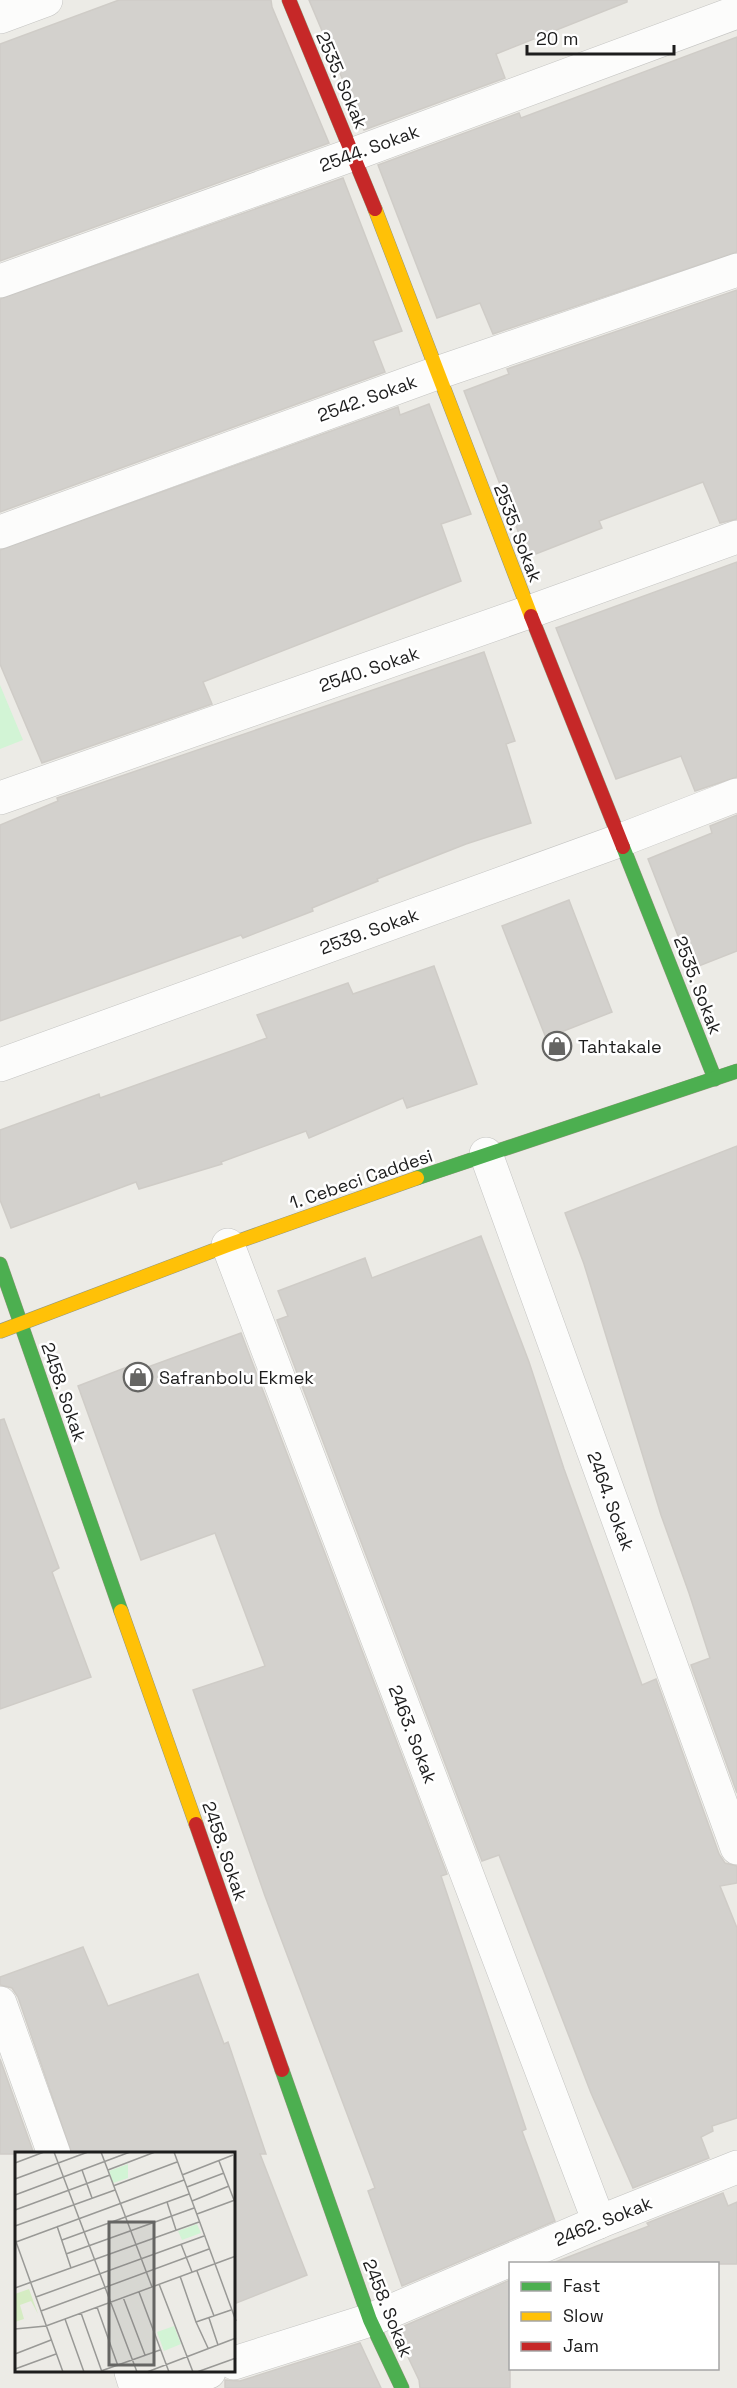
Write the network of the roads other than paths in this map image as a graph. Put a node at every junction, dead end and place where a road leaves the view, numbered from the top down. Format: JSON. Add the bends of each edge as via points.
{"nodes":[{"id":1,"x":46,"y":0,"type":"edge"},
{"id":2,"x":289,"y":0,"type":"edge"},
{"id":3,"x":737,"y":12,"type":"edge"},
{"id":4,"x":0,"y":16,"type":"edge"},
{"id":5,"x":354,"y":154,"type":"junction"},
{"id":6,"x":737,"y":270,"type":"edge"},
{"id":7,"x":0,"y":281,"type":"edge"},
{"id":8,"x":437,"y":373,"type":"junction"},
{"id":9,"x":0,"y":532,"type":"edge"},
{"id":10,"x":737,"y":537,"type":"edge"},
{"id":11,"x":530,"y":612,"type":"junction"},
{"id":12,"x":737,"y":795,"type":"edge"},
{"id":13,"x":0,"y":798,"type":"edge"},
{"id":14,"x":621,"y":840,"type":"junction"},
{"id":15,"x":0,"y":1065,"type":"edge"},
{"id":16,"x":737,"y":1071,"type":"edge"},
{"id":17,"x":715,"y":1079,"type":"junction"},
{"id":18,"x":486,"y":1154,"type":"junction"},
{"id":19,"x":228,"y":1245,"type":"junction"},
{"id":20,"x":0,"y":1264,"type":"edge"},
{"id":21,"x":21,"y":1323,"type":"junction"},
{"id":22,"x":0,"y":1332,"type":"edge"},
{"id":23,"x":737,"y":1848,"type":"edge"},
{"id":24,"x":0,"y":2003,"type":"edge"},
{"id":25,"x":53,"y":2152,"type":"edge"},
{"id":26,"x":737,"y":2167,"type":"edge"},
{"id":27,"x":599,"y":2222,"type":"junction"},
{"id":28,"x":370,"y":2320,"type":"junction"},
{"id":29,"x":236,"y":2362,"type":"edge"},
{"id":30,"x":130,"y":2373,"type":"edge"},
{"id":31,"x":206,"y":2373,"type":"edge"},
{"id":32,"x":136,"y":2388,"type":"edge"},
{"id":33,"x":156,"y":2388,"type":"edge"},
{"id":34,"x":402,"y":2388,"type":"edge"}],
"edges":[{"from":1,"to":4,"type":"street"},
{"from":2,"to":5,"type":"street","name":"2535. Sokak"},
{"from":3,"to":5,"type":"street","name":"2544. Sokak"},
{"from":5,"to":7,"type":"street","name":"2544. Sokak"},
{"from":5,"to":8,"type":"street","name":"2535. Sokak"},
{"from":6,"to":8,"type":"street","name":"2542. Sokak"},
{"from":8,"to":9,"type":"street","name":"2542. Sokak"},
{"from":8,"to":11,"type":"street","name":"2535. Sokak"},
{"from":10,"to":11,"type":"street","name":"2540. Sokak"},
{"from":11,"to":13,"type":"street","name":"2540. Sokak"},
{"from":11,"to":14,"type":"street","name":"2535. Sokak"},
{"from":12,"to":14,"type":"street","name":"2539. Sokak"},
{"from":14,"to":15,"type":"street","name":"2539. Sokak"},
{"from":14,"to":17,"type":"street","name":"2535. Sokak"},
{"from":16,"to":17,"type":"street","name":"1. Cebeci Caddesi"},
{"from":17,"to":18,"type":"street","name":"1. Cebeci Caddesi"},
{"from":18,"to":19,"type":"street","name":"1. Cebeci Caddesi"},
{"from":18,"to":23,"type":"street","name":"2464. Sokak"},
{"from":19,"to":21,"type":"street","name":"1. Cebeci Caddesi"},
{"from":19,"to":27,"type":"street","name":"2463. Sokak"},
{"from":20,"to":21,"type":"street","name":"2458. Sokak"},
{"from":21,"to":22,"type":"street","name":"1. Cebeci Caddesi"},
{"from":21,"to":28,"type":"street","name":"2458. Sokak"},
{"from":24,"to":25,"type":"street"},
{"from":26,"to":27,"type":"street","name":"2462. Sokak"},
{"from":27,"to":28,"type":"street","name":"2462. Sokak"},
{"from":28,"to":29,"type":"street","name":"2462. Sokak"},
{"from":28,"to":34,"type":"street","name":"2458. Sokak"},
{"from":30,"to":32,"type":"street"},
{"from":31,"to":33,"type":"street"}]}
